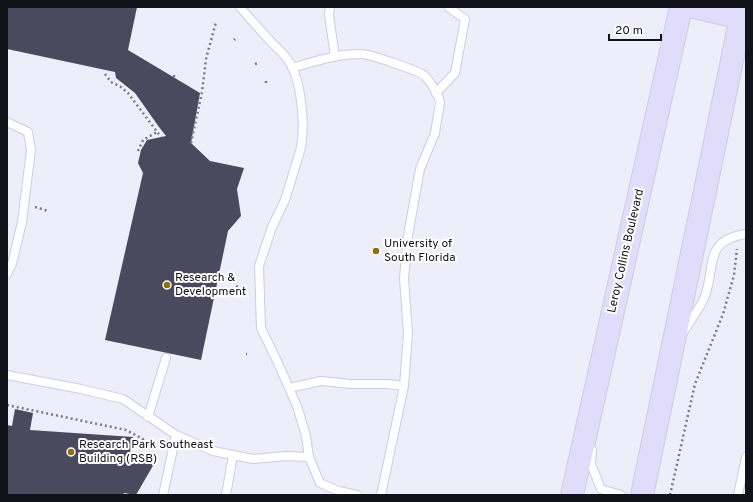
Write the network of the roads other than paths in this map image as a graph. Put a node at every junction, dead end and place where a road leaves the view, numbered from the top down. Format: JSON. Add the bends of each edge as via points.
{"nodes":[{"id":1,"x":240,"y":7,"type":"edge"},
{"id":2,"x":330,"y":7,"type":"edge"},
{"id":3,"x":448,"y":7,"type":"edge"},
{"id":4,"x":681,"y":7,"type":"edge"},
{"id":5,"x":694,"y":7,"type":"edge"},
{"id":6,"x":744,"y":18,"type":"edge"},
{"id":7,"x":335,"y":56,"type":"junction"},
{"id":8,"x":292,"y":68,"type":"junction"},
{"id":9,"x":436,"y":93,"type":"junction"},
{"id":10,"x":7,"y":122,"type":"edge"},
{"id":11,"x":746,"y":234,"type":"edge"},
{"id":12,"x":7,"y":274,"type":"edge"},
{"id":13,"x":671,"y":352,"type":"junction"},
{"id":14,"x":603,"y":354,"type":"junction"},
{"id":15,"x":166,"y":358,"type":"dead end"},
{"id":16,"x":7,"y":375,"type":"edge"},
{"id":17,"x":404,"y":386,"type":"junction"},
{"id":18,"x":289,"y":388,"type":"junction"},
{"id":19,"x":148,"y":417,"type":"junction"},
{"id":20,"x":176,"y":435,"type":"junction"},
{"id":21,"x":233,"y":455,"type":"junction"},
{"id":22,"x":309,"y":457,"type":"junction"},
{"id":23,"x":746,"y":457,"type":"edge"},
{"id":24,"x":163,"y":495,"type":"edge"},
{"id":25,"x":226,"y":495,"type":"edge"},
{"id":26,"x":357,"y":495,"type":"edge"},
{"id":27,"x":382,"y":495,"type":"edge"},
{"id":28,"x":572,"y":495,"type":"edge"},
{"id":29,"x":621,"y":495,"type":"edge"},
{"id":30,"x":642,"y":495,"type":"edge"},
{"id":31,"x":738,"y":495,"type":"edge"}],
"edges":[{"from":1,"to":8,"type":"lane","via":[[289,60]]},
{"from":2,"to":7,"type":"lane"},
{"from":3,"to":9,"type":"lane","via":[[465,19],[455,73]]},
{"from":4,"to":14,"type":"street","name":"Leroy Collins Boulevard"},
{"from":5,"to":6,"type":"street"},
{"from":6,"to":13,"type":"street"},
{"from":7,"to":8,"type":"lane"},
{"from":7,"to":9,"type":"lane","via":[[362,54],[395,63],[425,76]]},
{"from":8,"to":18,"type":"lane","via":[[298,83],[303,115],[303,139],[285,200],[272,227],[259,266],[261,328]]},
{"from":9,"to":17,"type":"lane","via":[[440,103],[435,133],[420,169],[408,235],[404,278],[408,333]]},
{"from":10,"to":12,"type":"lane","via":[[28,132],[31,150],[22,222],[12,264]]},
{"from":11,"to":13,"type":"lane","via":[[723,241],[713,254],[706,295]]},
{"from":13,"to":30,"type":"street"},
{"from":14,"to":28,"type":"street","name":"Leroy Collins Boulevard"},
{"from":14,"to":29,"type":"lane","via":[[591,464],[601,489]]},
{"from":15,"to":19,"type":"lane"},
{"from":16,"to":19,"type":"lane","via":[[123,399]]},
{"from":17,"to":18,"type":"lane","via":[[321,381]]},
{"from":17,"to":27,"type":"lane"},
{"from":18,"to":22,"type":"lane","via":[[306,436]]},
{"from":19,"to":20,"type":"lane"},
{"from":20,"to":21,"type":"lane","via":[[213,451]]},
{"from":20,"to":24,"type":"lane"},
{"from":21,"to":22,"type":"lane","via":[[253,459]]},
{"from":21,"to":25,"type":"lane"},
{"from":22,"to":26,"type":"lane","via":[[320,483]]},
{"from":23,"to":31,"type":"lane"}]}
